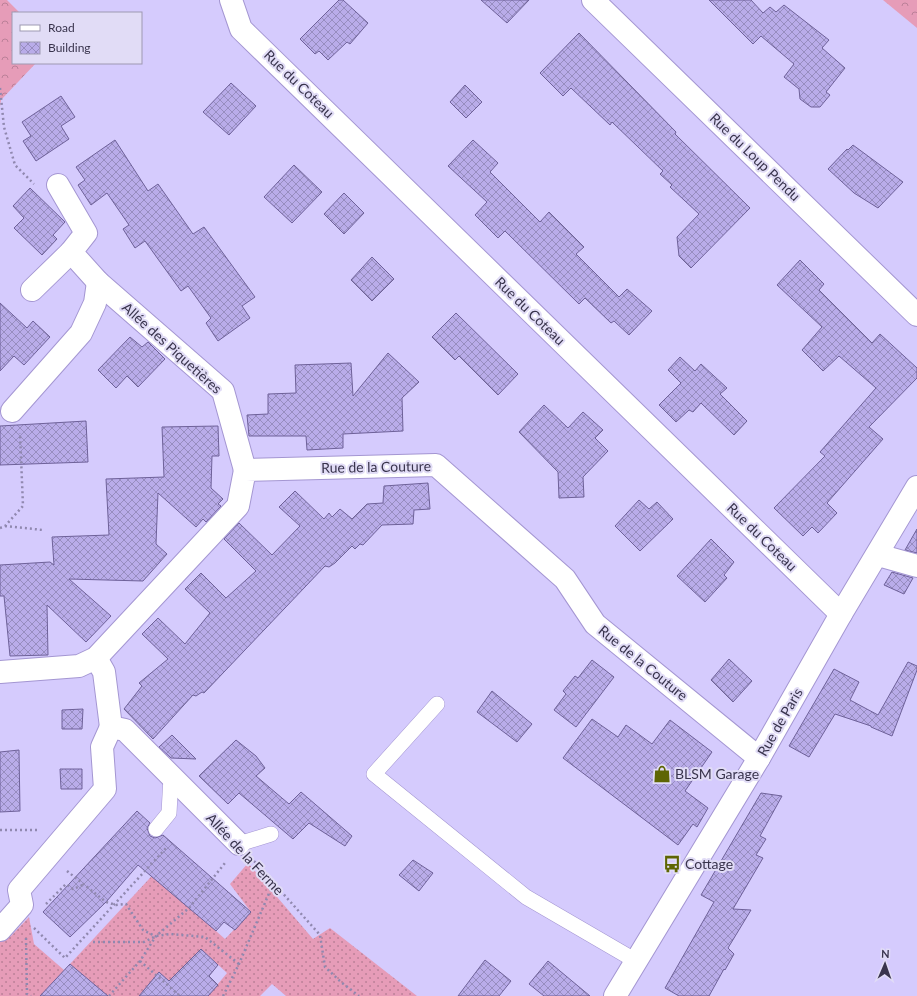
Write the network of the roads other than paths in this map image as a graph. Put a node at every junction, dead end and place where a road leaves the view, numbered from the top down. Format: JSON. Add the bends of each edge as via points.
{"nodes":[{"id":1,"x":231,"y":0,"type":"edge"},
{"id":2,"x":593,"y":0,"type":"edge"},
{"id":3,"x":58,"y":185,"type":"road end"},
{"id":4,"x":71,"y":252,"type":"junction"},
{"id":5,"x":98,"y":282,"type":"junction"},
{"id":6,"x":32,"y":290,"type":"dead end"},
{"id":7,"x":917,"y":315,"type":"edge"},
{"id":8,"x":12,"y":411,"type":"road end"},
{"id":9,"x":245,"y":470,"type":"junction"},
{"id":10,"x":917,"y":487,"type":"edge"},
{"id":11,"x":878,"y":555,"type":"junction"},
{"id":12,"x":917,"y":566,"type":"edge"},
{"id":13,"x":841,"y":614,"type":"junction"},
{"id":14,"x":96,"y":658,"type":"junction"},
{"id":15,"x":0,"y":672,"type":"edge"},
{"id":16,"x":437,"y":704,"type":"dead end"},
{"id":17,"x":111,"y":727,"type":"junction"},
{"id":18,"x":759,"y":758,"type":"junction"},
{"id":19,"x":171,"y":777,"type":"junction"},
{"id":20,"x":156,"y":829,"type":"dead end"},
{"id":21,"x":271,"y":834,"type":"dead end"},
{"id":22,"x":239,"y":844,"type":"joint"},
{"id":23,"x":0,"y":930,"type":"edge"},
{"id":24,"x":636,"y":961,"type":"junction"},
{"id":25,"x":615,"y":996,"type":"edge"}],
"edges":[{"from":1,"to":13,"type":"street","name":"Rue du Coteau","via":[[241,29]]},
{"from":2,"to":7,"type":"street","name":"Rue du Loup Pendu"},
{"from":3,"to":4,"type":"street","via":[[86,233]]},
{"from":4,"to":5,"type":"street","name":"Allée des Piquetières"},
{"from":4,"to":6,"type":"street"},
{"from":5,"to":8,"type":"street","via":[[95,303],[81,333]]},
{"from":5,"to":9,"type":"street","name":"Allée des Piquetières","via":[[223,391]]},
{"from":9,"to":14,"type":"street","via":[[238,506]]},
{"from":9,"to":18,"type":"street","name":"Rue de la Couture","via":[[436,465],[565,578],[595,624]]},
{"from":10,"to":11,"type":"street","name":"Rue de Paris"},
{"from":11,"to":12,"type":"street"},
{"from":11,"to":13,"type":"street","name":"Rue de Paris"},
{"from":13,"to":18,"type":"street","name":"Rue de Paris"},
{"from":14,"to":15,"type":"street","via":[[78,666]]},
{"from":14,"to":17,"type":"street","via":[[104,672]]},
{"from":16,"to":24,"type":"lane","via":[[374,774],[526,897]]},
{"from":17,"to":19,"type":"street","name":"Allée de la Ferme","via":[[124,730]]},
{"from":17,"to":23,"type":"street","via":[[102,747],[105,789],[19,890],[22,905]]},
{"from":18,"to":24,"type":"street","name":"Rue de Paris"},
{"from":19,"to":20,"type":"lane","via":[[168,813]]},
{"from":19,"to":22,"type":"street","name":"Allée de la Ferme"},
{"from":21,"to":22,"type":"lane"},
{"from":24,"to":25,"type":"street","name":"Rue de Paris"}]}
